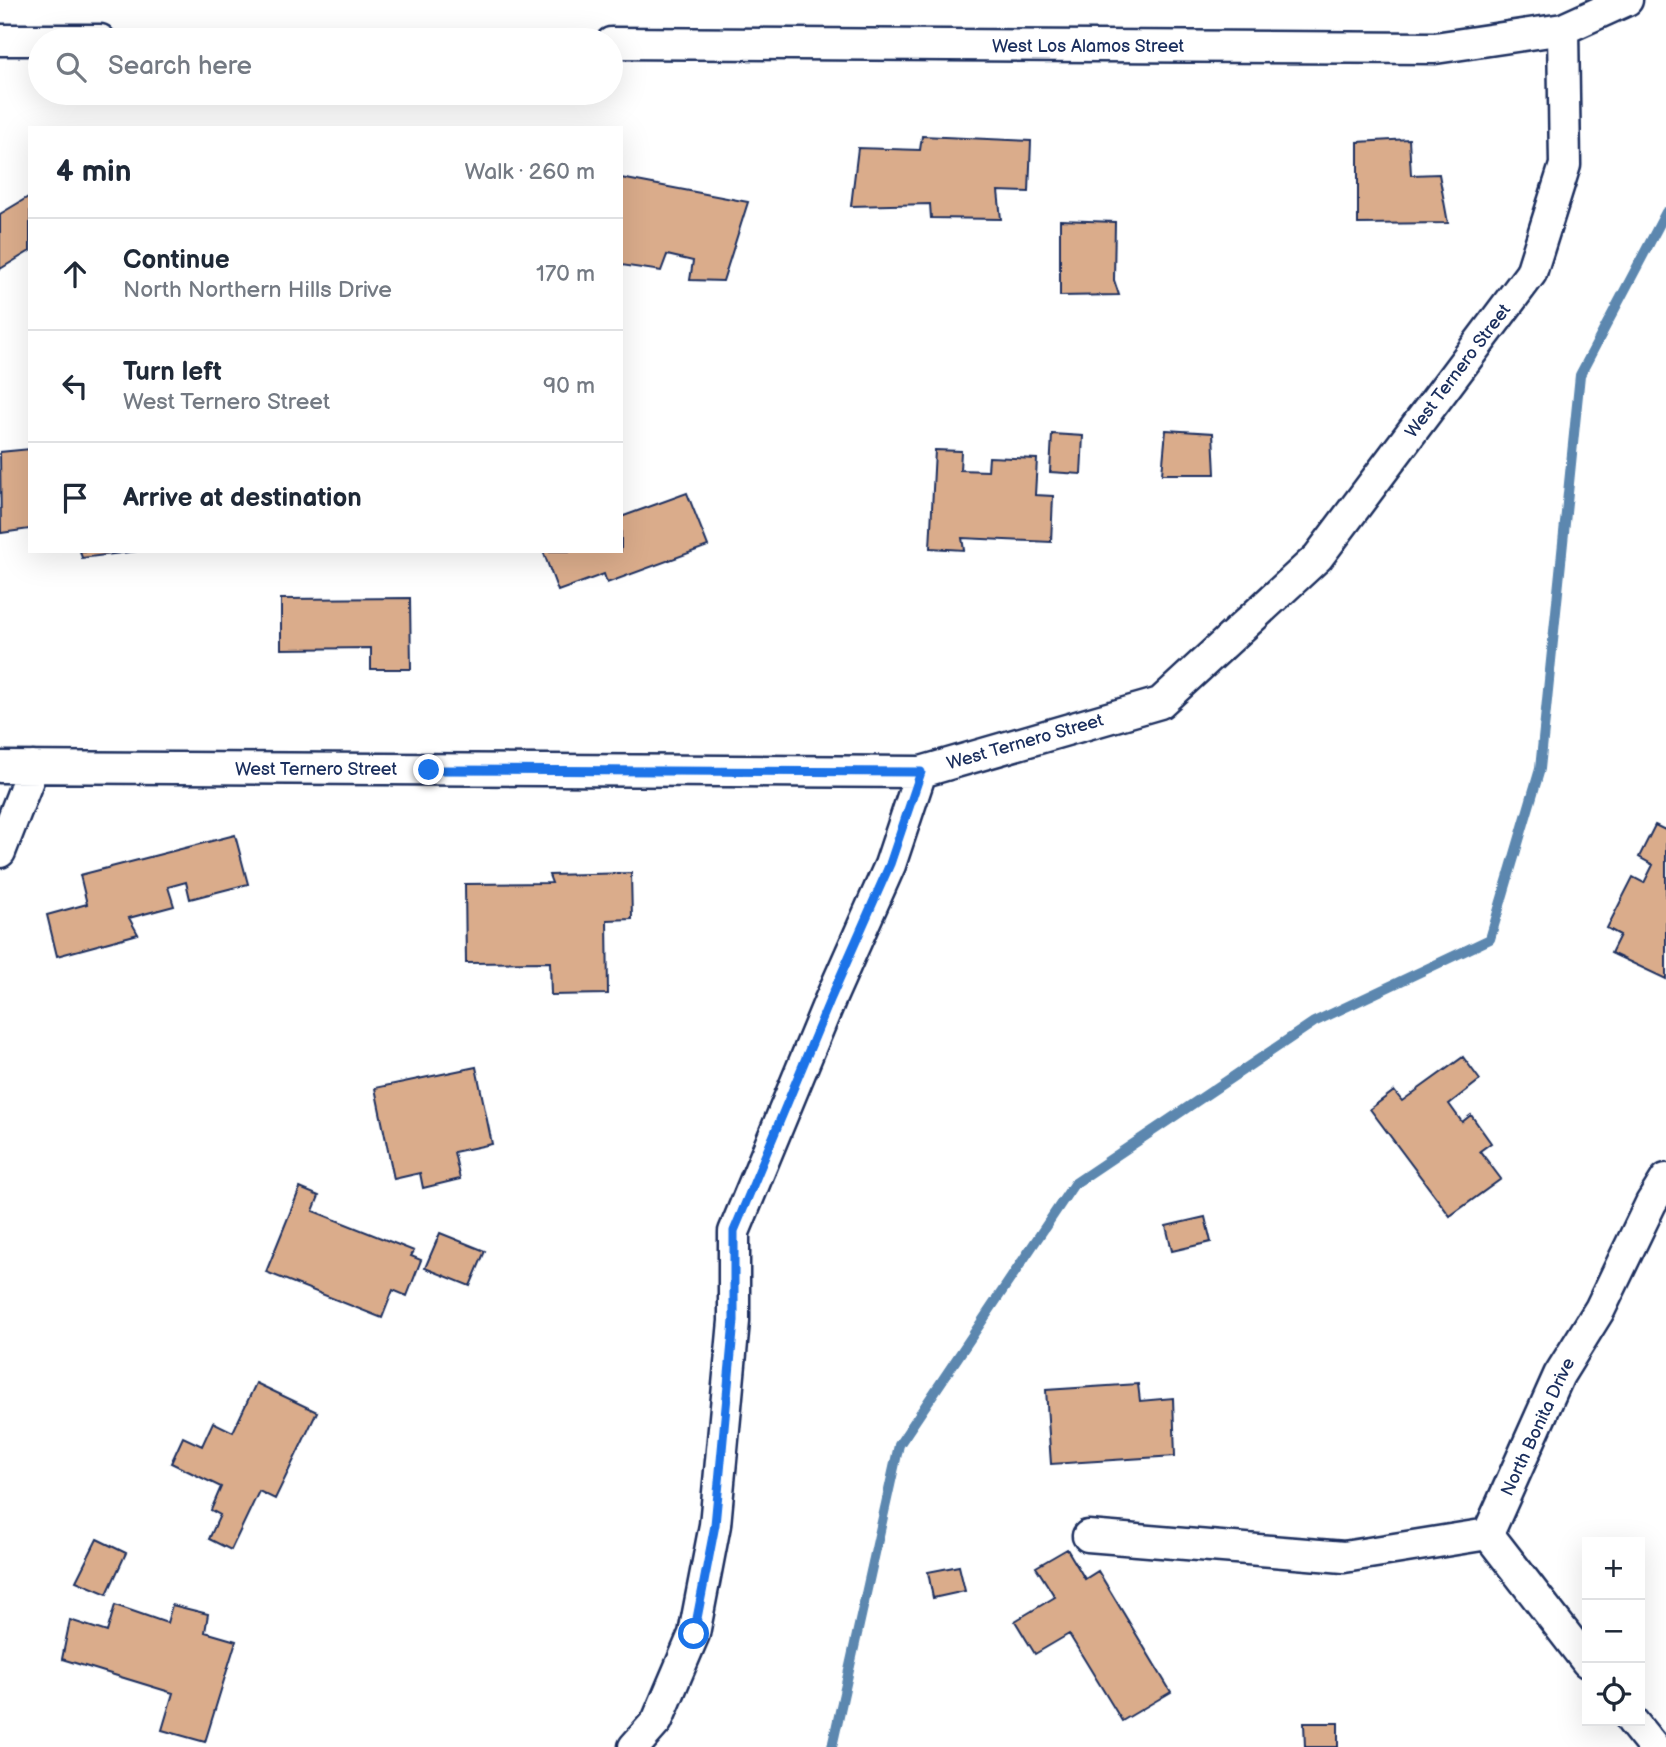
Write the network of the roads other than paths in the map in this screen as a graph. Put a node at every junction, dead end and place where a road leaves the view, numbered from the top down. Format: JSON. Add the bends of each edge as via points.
{"nodes":[{"id":1,"x":1627,"y":0,"type":"edge"},
{"id":2,"x":1563,"y":29,"type":"junction"},
{"id":3,"x":0,"y":40,"type":"edge"},
{"id":4,"x":28,"y":40,"type":"edge"},
{"id":5,"x":623,"y":43,"type":"edge"},
{"id":6,"x":0,"y":767,"type":"edge"},
{"id":7,"x":33,"y":767,"type":"junction"},
{"id":8,"x":921,"y":772,"type":"junction"},
{"id":9,"x":0,"y":852,"type":"edge"},
{"id":10,"x":1666,"y":1179,"type":"edge"},
{"id":11,"x":1488,"y":1534,"type":"junction"},
{"id":12,"x":1088,"y":1536,"type":"dead end"},
{"id":13,"x":1582,"y":1656,"type":"edge"},
{"id":14,"x":1636,"y":1726,"type":"edge"},
{"id":15,"x":634,"y":1747,"type":"edge"},
{"id":16,"x":1653,"y":1747,"type":"edge"}],
"edges":[{"from":1,"to":2,"type":"street"},
{"from":2,"to":5,"type":"street","name":"West Los Alamos Street","via":[[1435,48]]},
{"from":2,"to":8,"type":"street","name":"West Ternero Street","via":[[1565,165],[1531,273],[1318,557],[1160,703]]},
{"from":3,"to":4,"type":"street"},
{"from":6,"to":7,"type":"street","name":"West Ternero Street"},
{"from":7,"to":8,"type":"street","name":"West Ternero Street"},
{"from":7,"to":9,"type":"street"},
{"from":8,"to":15,"type":"street","via":[[890,864],[734,1231],[734,1321],[715,1525],[694,1634],[657,1721]]},
{"from":10,"to":11,"type":"street","name":"North Bonita Drive","via":[[1600,1310],[1559,1376]]},
{"from":11,"to":12,"type":"street","via":[[1344,1557]]},
{"from":11,"to":13,"type":"street"},
{"from":14,"to":16,"type":"street"}]}
